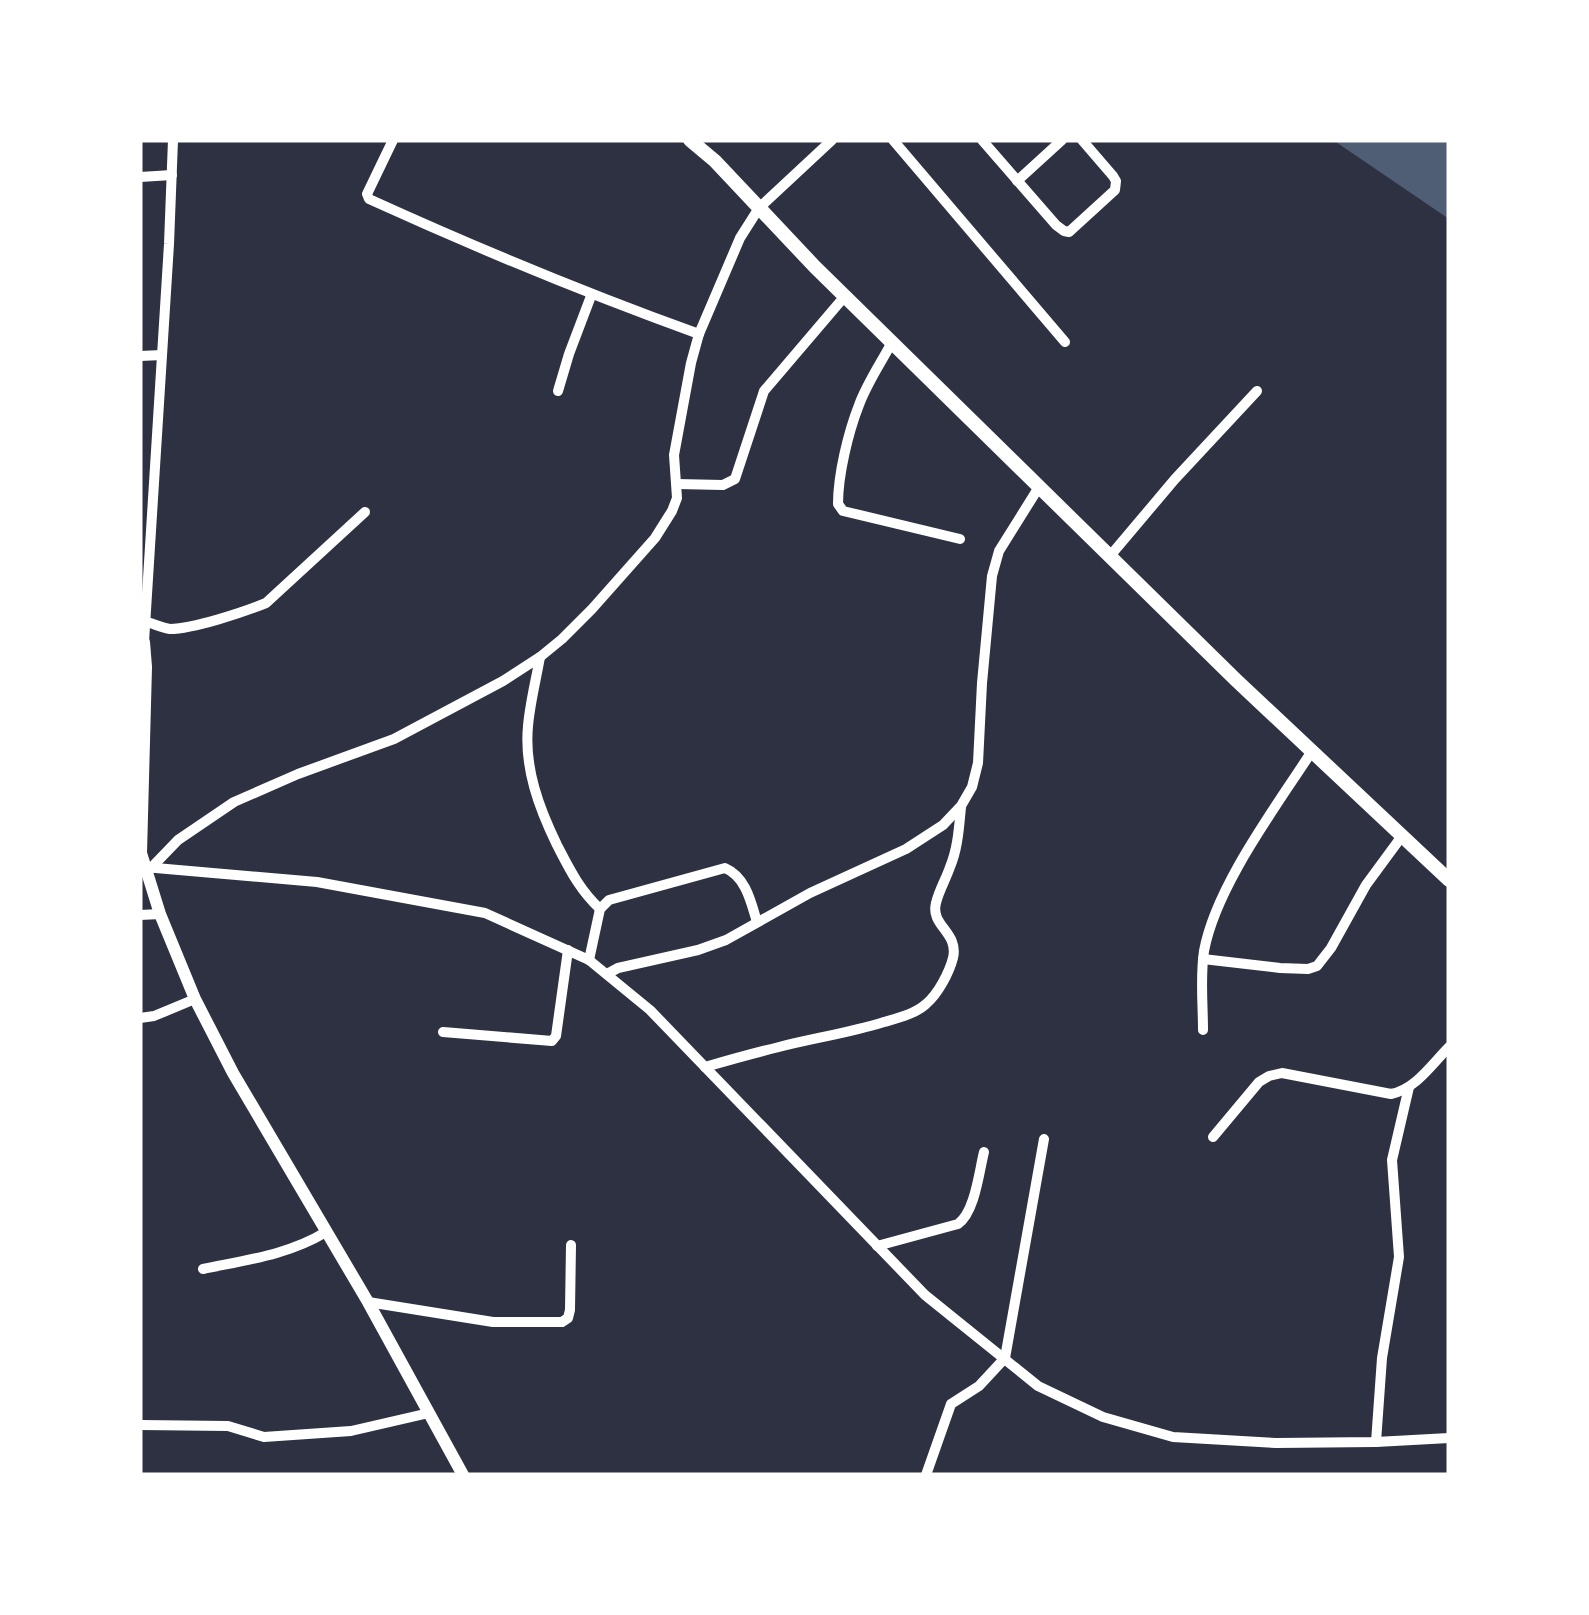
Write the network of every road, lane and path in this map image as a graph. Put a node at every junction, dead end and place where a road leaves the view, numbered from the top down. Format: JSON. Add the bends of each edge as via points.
{"nodes":[{"id":1,"x":173,"y":140,"type":"edge"},
{"id":2,"x":393,"y":140,"type":"edge"},
{"id":3,"x":690,"y":140,"type":"edge"},
{"id":4,"x":832,"y":140,"type":"edge"},
{"id":5,"x":893,"y":140,"type":"edge"},
{"id":6,"x":1062,"y":140,"type":"edge"},
{"id":7,"x":1082,"y":140,"type":"edge"},
{"id":8,"x":985,"y":141,"type":"edge"},
{"id":9,"x":172,"y":174,"type":"junction"},
{"id":10,"x":140,"y":177,"type":"edge"},
{"id":11,"x":1018,"y":181,"type":"junction"},
{"id":12,"x":759,"y":208,"type":"junction"},
{"id":13,"x":592,"y":296,"type":"junction"},
{"id":14,"x":845,"y":296,"type":"junction"},
{"id":15,"x":699,"y":334,"type":"junction"},
{"id":16,"x":892,"y":342,"type":"junction"},
{"id":17,"x":1065,"y":342,"type":"dead end"},
{"id":18,"x":162,"y":354,"type":"junction"},
{"id":19,"x":140,"y":356,"type":"edge"},
{"id":20,"x":1258,"y":390,"type":"dead end"},
{"id":21,"x":558,"y":391,"type":"dead end"},
{"id":22,"x":677,"y":484,"type":"junction"},
{"id":23,"x":1039,"y":487,"type":"junction"},
{"id":24,"x":365,"y":512,"type":"dead end"},
{"id":25,"x":960,"y":538,"type":"dead end"},
{"id":26,"x":1110,"y":556,"type":"junction"},
{"id":27,"x":147,"y":622,"type":"junction"},
{"id":28,"x":142,"y":640,"type":"edge"},
{"id":29,"x":540,"y":657,"type":"junction"},
{"id":30,"x":1312,"y":751,"type":"junction"},
{"id":31,"x":961,"y":806,"type":"junction"},
{"id":32,"x":1402,"y":836,"type":"junction"},
{"id":33,"x":144,"y":860,"type":"edge"},
{"id":34,"x":1449,"y":880,"type":"edge"},
{"id":35,"x":600,"y":909,"type":"junction"},
{"id":36,"x":160,"y":914,"type":"junction"},
{"id":37,"x":140,"y":915,"type":"edge"},
{"id":38,"x":757,"y":922,"type":"junction"},
{"id":39,"x":568,"y":950,"type":"junction"},
{"id":40,"x":1204,"y":959,"type":"junction"},
{"id":41,"x":589,"y":960,"type":"junction"},
{"id":42,"x":607,"y":974,"type":"junction"},
{"id":43,"x":196,"y":998,"type":"junction"},
{"id":44,"x":140,"y":1018,"type":"edge"},
{"id":45,"x":1203,"y":1030,"type":"dead end"},
{"id":46,"x":443,"y":1032,"type":"dead end"},
{"id":47,"x":1449,"y":1046,"type":"edge"},
{"id":48,"x":705,"y":1067,"type":"junction"},
{"id":49,"x":1408,"y":1087,"type":"junction"},
{"id":50,"x":1213,"y":1137,"type":"dead end"},
{"id":51,"x":1044,"y":1139,"type":"dead end"},
{"id":52,"x":984,"y":1152,"type":"dead end"},
{"id":53,"x":326,"y":1232,"type":"junction"},
{"id":54,"x":571,"y":1244,"type":"dead end"},
{"id":55,"x":877,"y":1246,"type":"junction"},
{"id":56,"x":203,"y":1269,"type":"dead end"},
{"id":57,"x":368,"y":1302,"type":"junction"},
{"id":58,"x":1005,"y":1358,"type":"junction"},
{"id":59,"x":429,"y":1414,"type":"junction"},
{"id":60,"x":140,"y":1425,"type":"edge"},
{"id":61,"x":1449,"y":1438,"type":"edge"},
{"id":62,"x":1376,"y":1442,"type":"junction"},
{"id":63,"x":463,"y":1475,"type":"edge"},
{"id":64,"x":926,"y":1475,"type":"edge"}],
"edges":[{"from":1,"to":9,"type":"street"},
{"from":2,"to":13,"type":"street","via":[[369,199]]},
{"from":3,"to":12,"type":"main road"},
{"from":4,"to":12,"type":"street"},
{"from":5,"to":17,"type":"street"},
{"from":6,"to":11,"type":"street"},
{"from":7,"to":11,"type":"street","via":[[1117,186],[1069,232]]},
{"from":8,"to":11,"type":"street"},
{"from":9,"to":10,"type":"street"},
{"from":9,"to":18,"type":"street"},
{"from":12,"to":14,"type":"main road"},
{"from":12,"to":15,"type":"street"},
{"from":13,"to":15,"type":"street"},
{"from":13,"to":21,"type":"street"},
{"from":14,"to":16,"type":"main road"},
{"from":14,"to":22,"type":"street","via":[[764,392],[735,479],[724,485]]},
{"from":15,"to":22,"type":"street","via":[[674,455]]},
{"from":16,"to":23,"type":"main road"},
{"from":16,"to":25,"type":"street","via":[[860,403],[838,504]]},
{"from":18,"to":19,"type":"street"},
{"from":18,"to":27,"type":"street"},
{"from":20,"to":26,"type":"street"},
{"from":22,"to":29,"type":"street","via":[[672,511],[655,538]]},
{"from":23,"to":26,"type":"main road"},
{"from":23,"to":31,"type":"street","via":[[992,576],[978,764]]},
{"from":24,"to":27,"type":"street","via":[[266,603],[188,626]]},
{"from":26,"to":30,"type":"main road"},
{"from":27,"to":28,"type":"street"},
{"from":28,"to":33,"type":"street"},
{"from":29,"to":33,"type":"street","via":[[394,740],[234,802]]},
{"from":29,"to":35,"type":"street","via":[[528,728],[532,785],[569,868]]},
{"from":30,"to":32,"type":"main road"},
{"from":30,"to":40,"type":"street","via":[[1230,882]]},
{"from":31,"to":38,"type":"street","via":[[906,849]]},
{"from":31,"to":48,"type":"street","via":[[958,840],[935,904],[954,956],[927,1004],[844,1034]]},
{"from":32,"to":34,"type":"main road"},
{"from":32,"to":40,"type":"street","via":[[1318,966]]},
{"from":33,"to":36,"type":"street"},
{"from":33,"to":39,"type":"street","via":[[485,913]]},
{"from":35,"to":38,"type":"street","via":[[620,896],[726,868],[743,883]]},
{"from":35,"to":41,"type":"street"},
{"from":36,"to":37,"type":"street"},
{"from":36,"to":43,"type":"street"},
{"from":38,"to":42,"type":"street","via":[[698,950]]},
{"from":39,"to":41,"type":"street"},
{"from":39,"to":46,"type":"street","via":[[552,1040]]},
{"from":40,"to":45,"type":"street"},
{"from":41,"to":42,"type":"street"},
{"from":42,"to":48,"type":"street"},
{"from":43,"to":44,"type":"street"},
{"from":43,"to":53,"type":"street"},
{"from":47,"to":49,"type":"street"},
{"from":48,"to":55,"type":"street"},
{"from":49,"to":50,"type":"street","via":[[1391,1094],[1270,1076]]},
{"from":49,"to":62,"type":"street","via":[[1392,1160],[1399,1257]]},
{"from":51,"to":58,"type":"street"},
{"from":52,"to":55,"type":"street","via":[[966,1219]]},
{"from":53,"to":56,"type":"street","via":[[286,1252]]},
{"from":53,"to":57,"type":"street"},
{"from":54,"to":57,"type":"street","via":[[570,1310],[562,1322],[494,1322]]},
{"from":55,"to":58,"type":"street","via":[[925,1295]]},
{"from":57,"to":59,"type":"street"},
{"from":58,"to":62,"type":"street","via":[[1038,1386],[1103,1418],[1173,1437]]},
{"from":58,"to":64,"type":"street","via":[[951,1404]]},
{"from":59,"to":60,"type":"street","via":[[351,1431],[264,1437],[228,1426]]},
{"from":59,"to":63,"type":"street"},
{"from":61,"to":62,"type":"street"}]}
